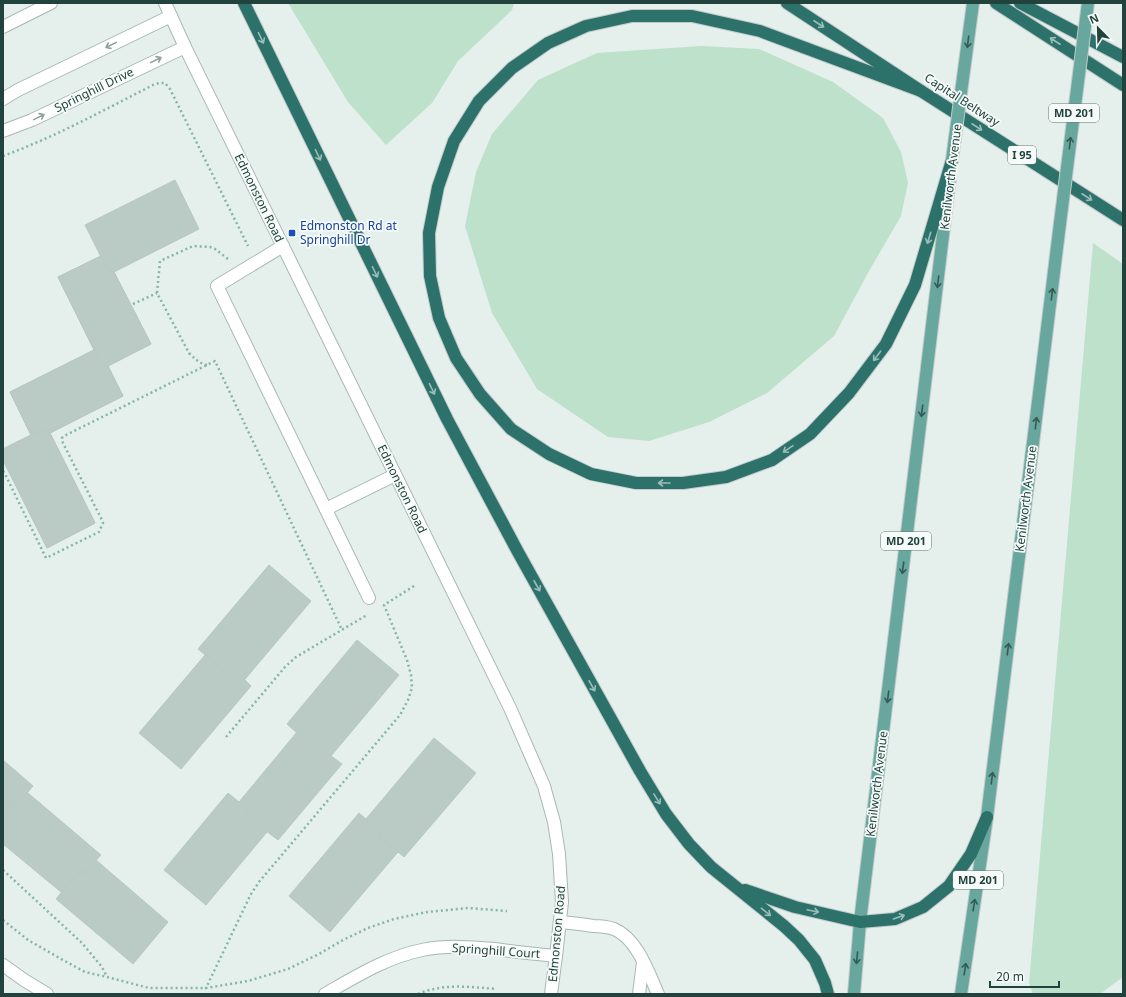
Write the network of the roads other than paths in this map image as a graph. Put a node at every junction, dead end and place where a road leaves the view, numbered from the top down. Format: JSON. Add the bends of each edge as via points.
{"nodes":[{"id":1,"x":51,"y":3,"type":"edge"},
{"id":2,"x":165,"y":3,"type":"edge"},
{"id":3,"x":244,"y":3,"type":"edge"},
{"id":4,"x":787,"y":3,"type":"edge"},
{"id":5,"x":973,"y":3,"type":"edge"},
{"id":6,"x":996,"y":3,"type":"edge"},
{"id":7,"x":1020,"y":3,"type":"edge"},
{"id":8,"x":1088,"y":3,"type":"edge"},
{"id":9,"x":171,"y":16,"type":"junction"},
{"id":10,"x":3,"y":27,"type":"edge"},
{"id":11,"x":184,"y":47,"type":"junction"},
{"id":12,"x":1123,"y":57,"type":"edge"},
{"id":13,"x":1123,"y":85,"type":"edge"},
{"id":14,"x":921,"y":90,"type":"junction"},
{"id":15,"x":3,"y":99,"type":"edge"},
{"id":16,"x":3,"y":131,"type":"edge"},
{"id":17,"x":952,"y":160,"type":"junction"},
{"id":18,"x":1123,"y":220,"type":"edge"},
{"id":19,"x":283,"y":246,"type":"junction"},
{"id":20,"x":395,"y":475,"type":"junction"},
{"id":21,"x":326,"y":509,"type":"junction"},
{"id":22,"x":369,"y":598,"type":"dead end"},
{"id":23,"x":987,"y":817,"type":"junction"},
{"id":24,"x":736,"y":887,"type":"junction"},
{"id":25,"x":560,"y":922,"type":"junction"},
{"id":26,"x":860,"y":922,"type":"junction"},
{"id":27,"x":556,"y":956,"type":"junction"},
{"id":28,"x":643,"y":962,"type":"junction"},
{"id":29,"x":3,"y":965,"type":"edge"},
{"id":30,"x":47,"y":994,"type":"edge"},
{"id":31,"x":325,"y":994,"type":"edge"},
{"id":32,"x":551,"y":994,"type":"edge"},
{"id":33,"x":639,"y":994,"type":"edge"},
{"id":34,"x":658,"y":994,"type":"edge"},
{"id":35,"x":828,"y":994,"type":"edge"},
{"id":36,"x":854,"y":994,"type":"edge"},
{"id":37,"x":961,"y":994,"type":"edge"}],
"edges":[{"from":1,"to":10,"type":"street"},
{"from":2,"to":9,"type":"street","name":"Edmonston Road"},
{"from":3,"to":24,"type":"highway","one_way":true,"via":[[447,419],[640,771],[666,814],[690,844],[711,867]]},
{"from":4,"to":14,"type":"highway","name":"Capital Beltway","number":"I 95","one_way":true},
{"from":5,"to":17,"type":"main road","name":"Kenilworth Avenue","number":"MD 201","one_way":true,"bridge":true},
{"from":13,"to":6,"type":"highway","one_way":true},
{"from":7,"to":12,"type":"highway"},
{"from":23,"to":8,"type":"main road","name":"Kenilworth Avenue","number":"MD 201","one_way":true,"bridge":true},
{"from":9,"to":11,"type":"street","name":"Edmonston Road"},
{"from":9,"to":15,"type":"street","one_way":true},
{"from":16,"to":11,"type":"street","name":"Springhill Drive","one_way":true,"via":[[32,120]]},
{"from":11,"to":19,"type":"street","name":"Edmonston Road"},
{"from":17,"to":14,"type":"highway","one_way":true,"via":[[915,285],[886,344],[849,393],[810,434],[772,460],[726,476],[683,483],[636,483],[591,474],[549,454],[511,429],[480,394],[456,358],[439,318],[430,276],[429,234],[438,187],[454,142],[479,101],[512,68],[548,43],[586,26],[632,16],[692,16],[760,32]]},
{"from":14,"to":18,"type":"highway","name":"Capital Beltway","number":"I 95","one_way":true},
{"from":17,"to":26,"type":"main road","name":"Kenilworth Avenue","number":"MD 201","one_way":true},
{"from":19,"to":20,"type":"street","name":"Edmonston Road"},
{"from":19,"to":21,"type":"street","via":[[217,286]]},
{"from":20,"to":21,"type":"street"},
{"from":20,"to":25,"type":"street","name":"Edmonston Road","via":[[510,708],[544,786],[554,822],[559,854],[562,902]]},
{"from":21,"to":22,"type":"street"},
{"from":26,"to":23,"type":"highway","one_way":true,"via":[[895,919],[923,907],[949,886],[971,854]]},
{"from":37,"to":23,"type":"main road","name":"Kenilworth Avenue","number":"MD 201","one_way":true},
{"from":24,"to":26,"type":"highway","one_way":true,"via":[[794,907]]},
{"from":24,"to":35,"type":"highway","one_way":true,"via":[[799,940],[815,960]]},
{"from":25,"to":27,"type":"street","name":"Edmonston Road"},
{"from":25,"to":28,"type":"street","via":[[614,929],[627,938]]},
{"from":26,"to":36,"type":"main road","name":"Kenilworth Avenue","number":"MD 201","one_way":true},
{"from":27,"to":31,"type":"street","name":"Springhill Court","via":[[473,947],[449,946],[421,950],[376,967]]},
{"from":27,"to":32,"type":"street","name":"Edmonston Road"},
{"from":28,"to":33,"type":"street"},
{"from":28,"to":34,"type":"street"},
{"from":29,"to":30,"type":"street"}]}
